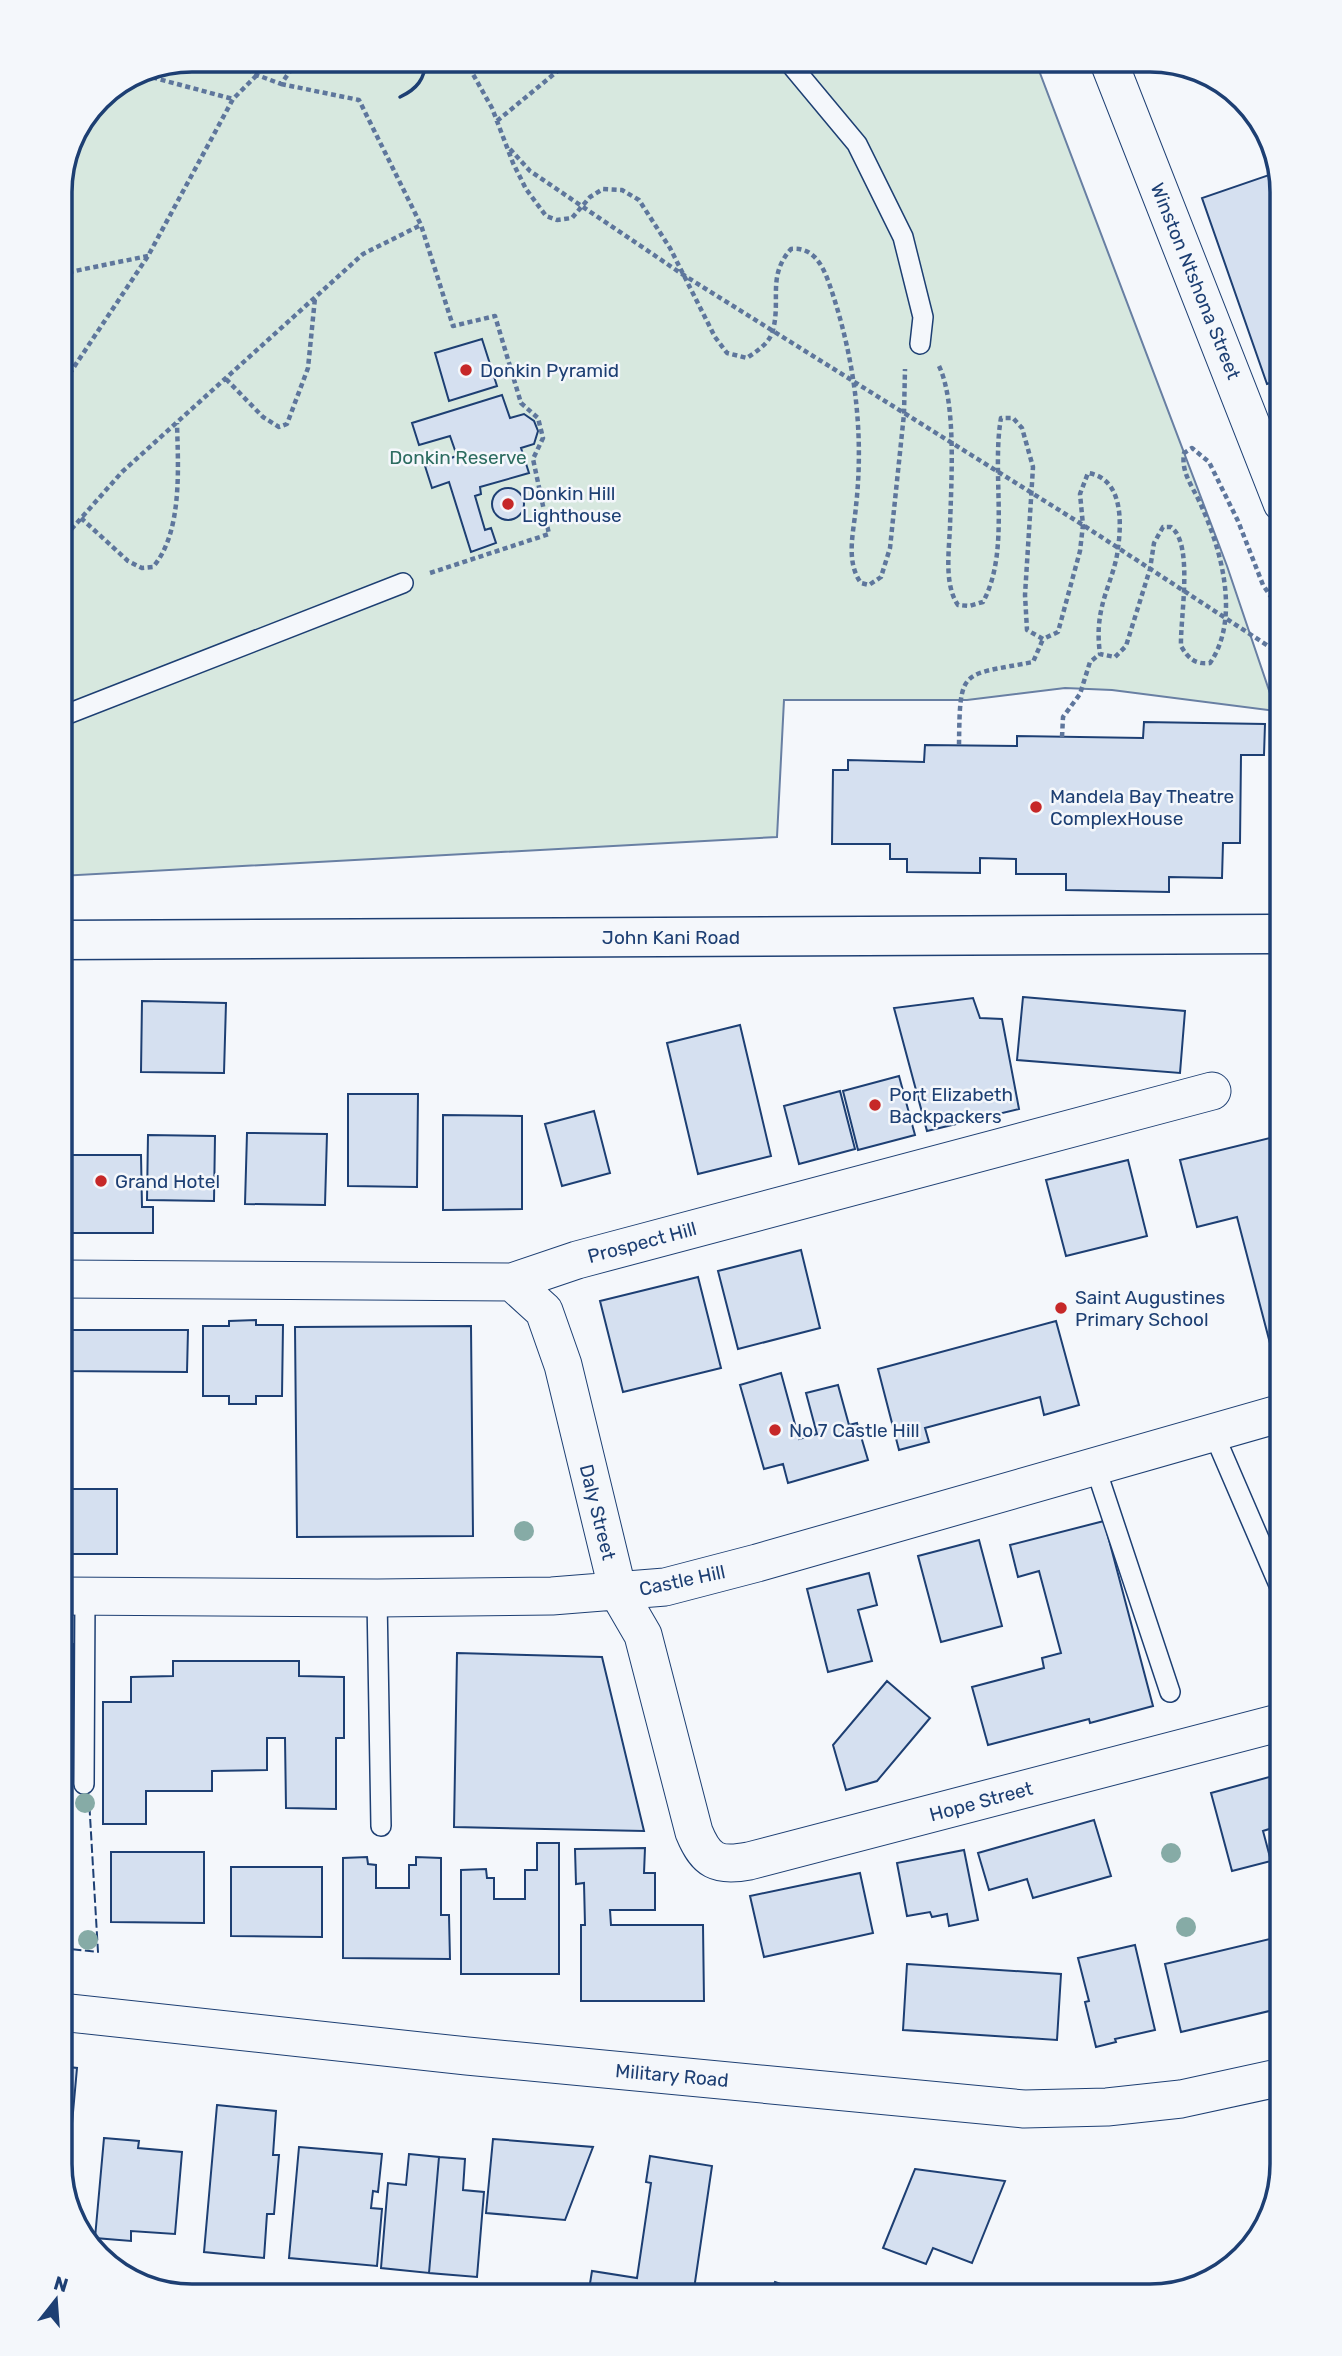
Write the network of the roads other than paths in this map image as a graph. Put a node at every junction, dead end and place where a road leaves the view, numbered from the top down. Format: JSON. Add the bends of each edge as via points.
{"nodes":[{"id":1,"x":797,"y":72,"type":"edge"},
{"id":2,"x":1113,"y":72,"type":"edge"},
{"id":3,"x":920,"y":344,"type":"road end"},
{"id":4,"x":1270,"y":470,"type":"edge"},
{"id":5,"x":403,"y":583,"type":"road end"},
{"id":6,"x":72,"y":713,"type":"edge"},
{"id":7,"x":1270,"y":933,"type":"edge"},
{"id":8,"x":72,"y":940,"type":"edge"},
{"id":9,"x":1212,"y":1091,"type":"dead end"},
{"id":10,"x":72,"y":1279,"type":"edge"},
{"id":11,"x":512,"y":1282,"type":"junction"},
{"id":12,"x":1270,"y":1417,"type":"edge"},
{"id":13,"x":1213,"y":1432,"type":"junction"},
{"id":14,"x":1095,"y":1466,"type":"junction"},
{"id":15,"x":1270,"y":1562,"type":"edge"},
{"id":16,"x":618,"y":1592,"type":"junction"},
{"id":17,"x":72,"y":1596,"type":"edge"},
{"id":18,"x":377,"y":1598,"type":"junction"},
{"id":19,"x":1170,"y":1692,"type":"dead end"},
{"id":20,"x":1270,"y":1725,"type":"edge"},
{"id":21,"x":84,"y":1784,"type":"dead end"},
{"id":22,"x":381,"y":1826,"type":"dead end"},
{"id":23,"x":694,"y":1832,"type":"joint"},
{"id":24,"x":72,"y":2013,"type":"edge"},
{"id":25,"x":1270,"y":2080,"type":"edge"}],
"edges":[{"from":1,"to":3,"type":"lane","via":[[857,144],[903,237],[923,317]]},
{"from":2,"to":4,"type":"street","name":"Winston Ntshona Street"},
{"from":5,"to":6,"type":"lane"},
{"from":7,"to":8,"type":"street","name":"John Kani Road"},
{"from":9,"to":11,"type":"street","name":"Prospect Hill","via":[[576,1260]]},
{"from":10,"to":11,"type":"street","name":"Prospect Hill"},
{"from":11,"to":16,"type":"street","name":"Daly Street","via":[[544,1311],[563,1365]]},
{"from":12,"to":13,"type":"street","name":"Castle Hill"},
{"from":13,"to":14,"type":"street","name":"Castle Hill"},
{"from":13,"to":15,"type":"lane"},
{"from":14,"to":16,"type":"street","name":"Castle Hill","via":[[757,1563],[665,1587]]},
{"from":14,"to":19,"type":"lane"},
{"from":16,"to":18,"type":"street","name":"Castle Hill"},
{"from":16,"to":23,"type":"street","name":"Daly Street","via":[[643,1635]]},
{"from":17,"to":18,"type":"street","name":"Castle Hill"},
{"from":17,"to":21,"type":"lane"},
{"from":18,"to":22,"type":"lane"},
{"from":20,"to":23,"type":"street","name":"Hope Street","via":[[733,1864],[714,1861],[702,1851]]},
{"from":24,"to":25,"type":"street","name":"Military Road","via":[[1024,2109],[1181,2099]]}]}
